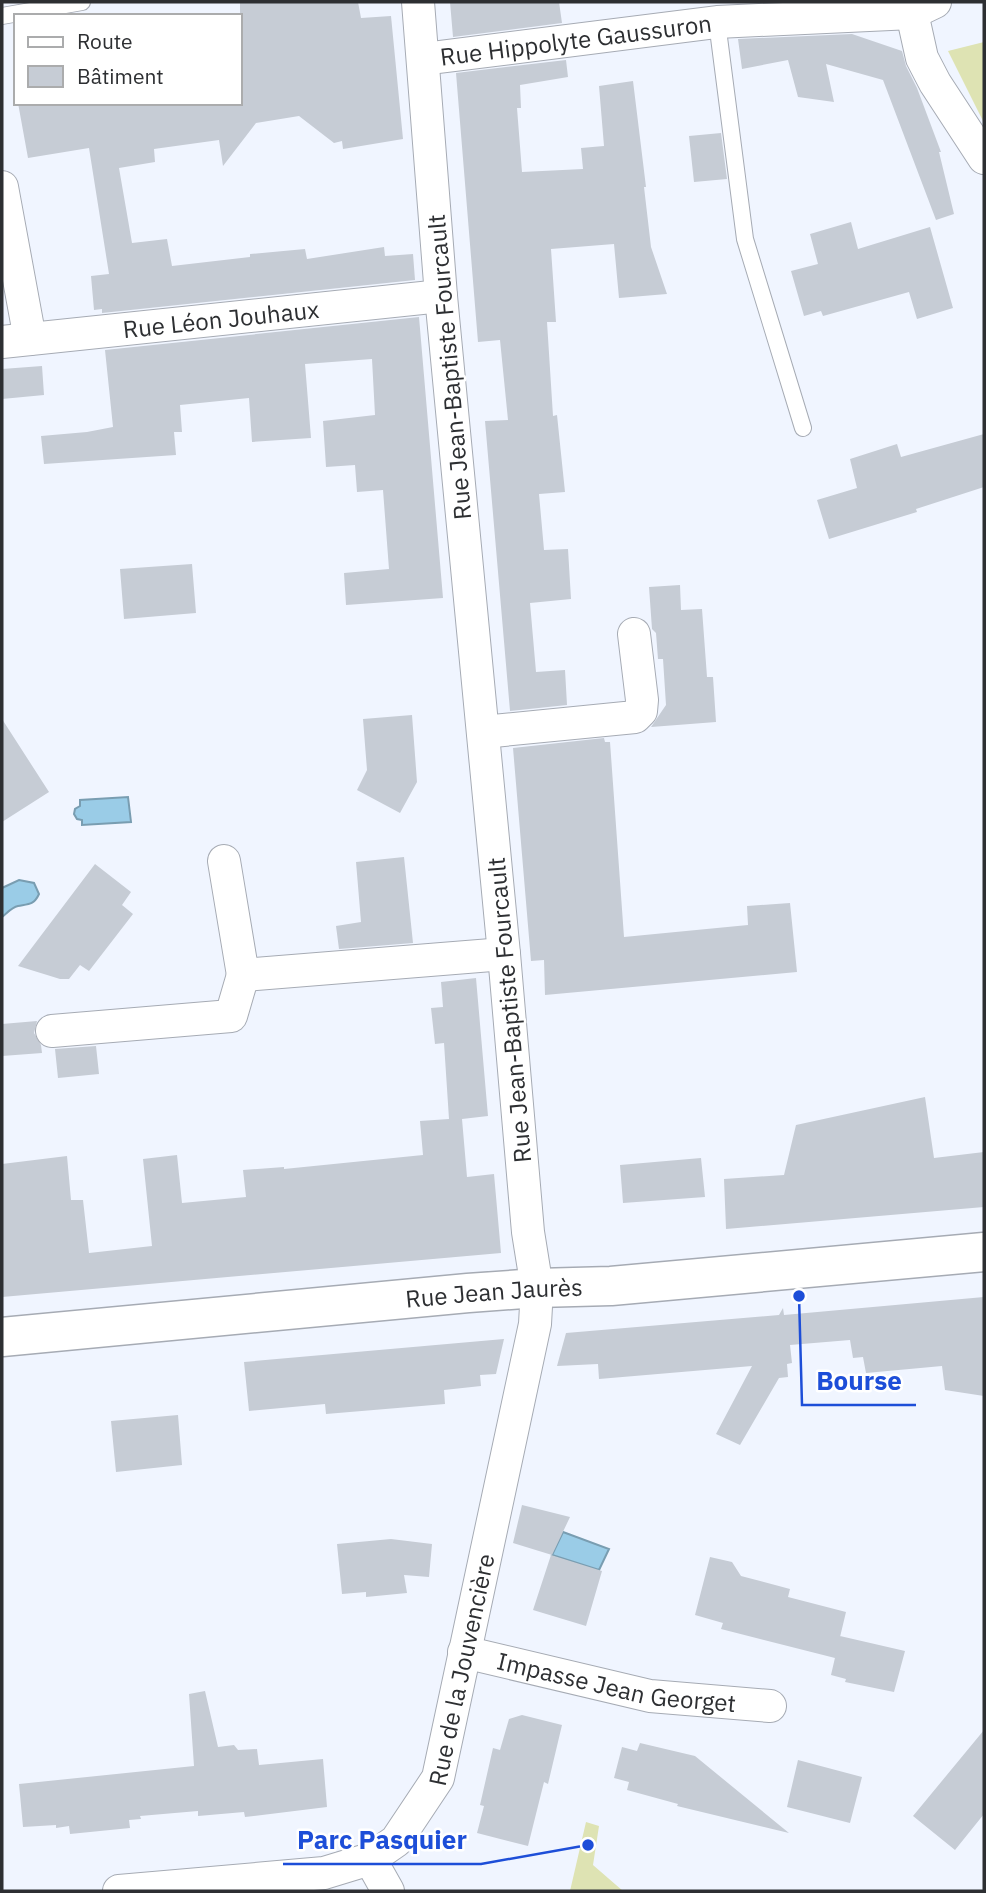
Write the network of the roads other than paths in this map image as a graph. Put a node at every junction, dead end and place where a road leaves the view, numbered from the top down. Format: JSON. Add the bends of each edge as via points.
{"nodes":[{"id":1,"x":82,"y":2,"type":"edge"},
{"id":2,"x":418,"y":2,"type":"edge"},
{"id":3,"x":924,"y":8,"type":"edge"},
{"id":4,"x":2,"y":16,"type":"edge"},
{"id":5,"x":717,"y":22,"type":"junction"},
{"id":6,"x":423,"y":59,"type":"junction"},
{"id":7,"x":984,"y":158,"type":"edge"},
{"id":8,"x":2,"y":187,"type":"edge"},
{"id":9,"x":441,"y":296,"type":"junction"},
{"id":10,"x":16,"y":341,"type":"edge"},
{"id":11,"x":803,"y":428,"type":"dead end"},
{"id":12,"x":634,"y":634,"type":"dead end"},
{"id":13,"x":483,"y":732,"type":"junction"},
{"id":14,"x":224,"y":861,"type":"dead end"},
{"id":15,"x":504,"y":954,"type":"junction"},
{"id":16,"x":243,"y":975,"type":"junction"},
{"id":17,"x":52,"y":1031,"type":"dead end"},
{"id":18,"x":984,"y":1252,"type":"edge"},
{"id":19,"x":537,"y":1288,"type":"junction"},
{"id":20,"x":2,"y":1337,"type":"edge"},
{"id":21,"x":464,"y":1652,"type":"junction"},
{"id":22,"x":770,"y":1706,"type":"dead end"},
{"id":23,"x":370,"y":1859,"type":"junction"},
{"id":24,"x":119,"y":1891,"type":"edge"},
{"id":25,"x":388,"y":1891,"type":"edge"}],
"edges":[{"from":1,"to":4,"type":"lane"},
{"from":2,"to":6,"type":"street","name":"Rue Jean-Baptiste Fourcault"},
{"from":3,"to":5,"type":"street","name":"Rue Hippolyte Gaussuron"},
{"from":3,"to":7,"type":"street","via":[[922,58]]},
{"from":5,"to":6,"type":"street","name":"Rue Hippolyte Gaussuron"},
{"from":5,"to":11,"type":"lane","via":[[745,239]]},
{"from":6,"to":9,"type":"street","name":"Rue Jean-Baptiste Fourcault"},
{"from":8,"to":10,"type":"street"},
{"from":9,"to":10,"type":"street","name":"Rue Léon Jouhaux"},
{"from":9,"to":13,"type":"street","name":"Rue Jean-Baptiste Fourcault"},
{"from":12,"to":13,"type":"street","via":[[642,700],[635,718]]},
{"from":13,"to":15,"type":"street","name":"Rue Jean-Baptiste Fourcault"},
{"from":14,"to":16,"type":"street"},
{"from":15,"to":16,"type":"street"},
{"from":15,"to":19,"type":"street","name":"Rue Jean-Baptiste Fourcault"},
{"from":16,"to":17,"type":"street","via":[[231,1017]]},
{"from":18,"to":19,"type":"main road","name":"Rue Jean Jaurès"},
{"from":19,"to":20,"type":"main road","name":"Rue Jean Jaurès"},
{"from":19,"to":21,"type":"street","name":"Rue de la Jouvencière","via":[[535,1324]]},
{"from":21,"to":22,"type":"street","name":"Impasse Jean Georget","via":[[650,1696]]},
{"from":21,"to":23,"type":"street","name":"Rue de la Jouvencière","via":[[438,1778],[396,1842]]},
{"from":23,"to":24,"type":"street","name":"Rue de la Jouvencière","via":[[324,1873]]},
{"from":23,"to":25,"type":"street"}]}
